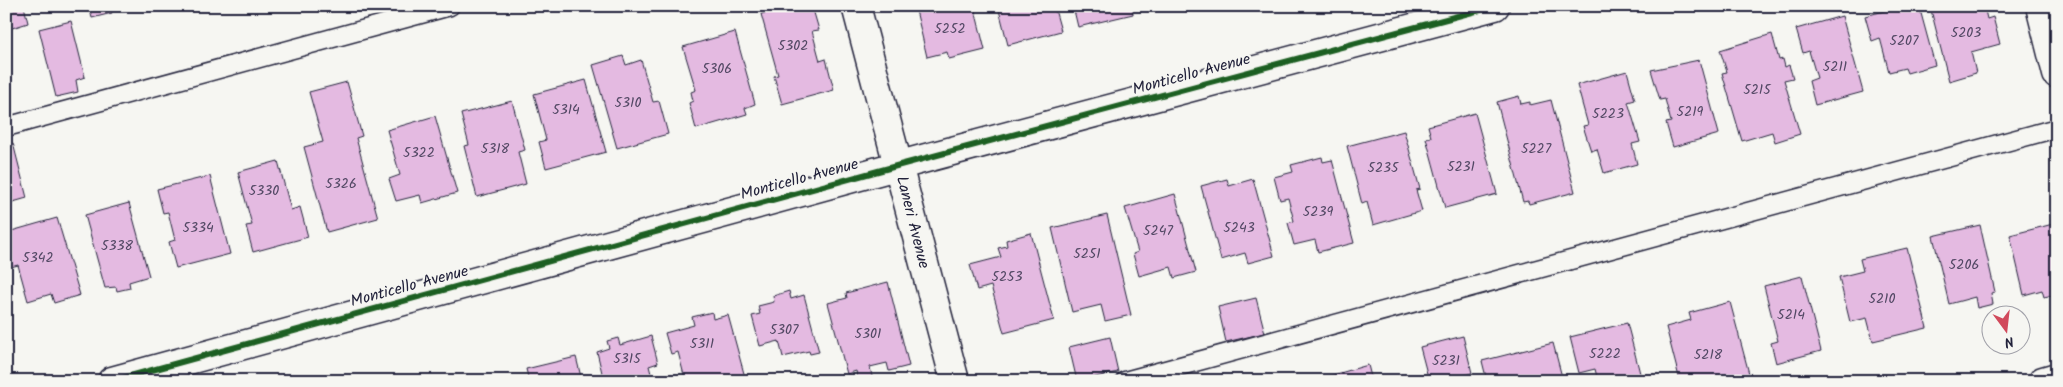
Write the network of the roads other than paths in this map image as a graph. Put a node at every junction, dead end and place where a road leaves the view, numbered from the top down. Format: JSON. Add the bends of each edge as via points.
{"nodes":[{"id":1,"x":450,"y":6,"type":"edge"},
{"id":2,"x":856,"y":6,"type":"edge"},
{"id":3,"x":1495,"y":6,"type":"edge"},
{"id":4,"x":2040,"y":6,"type":"edge"},
{"id":5,"x":2057,"y":74,"type":"edge"},
{"id":6,"x":6,"y":127,"type":"edge"},
{"id":7,"x":2057,"y":128,"type":"edge"},
{"id":8,"x":900,"y":165,"type":"junction"},
{"id":9,"x":2057,"y":377,"type":"edge"},
{"id":10,"x":112,"y":381,"type":"edge"},
{"id":11,"x":955,"y":381,"type":"edge"},
{"id":12,"x":1125,"y":381,"type":"edge"},
{"id":13,"x":2044,"y":381,"type":"edge"}],
"edges":[{"from":1,"to":6,"type":"lane"},
{"from":2,"to":8,"type":"street","name":"Laneri Avenue"},
{"from":3,"to":8,"type":"street","name":"Monticello Avenue"},
{"from":4,"to":5,"type":"street"},
{"from":7,"to":12,"type":"lane"},
{"from":8,"to":10,"type":"street","name":"Monticello Avenue"},
{"from":8,"to":11,"type":"street","name":"Laneri Avenue"},
{"from":9,"to":13,"type":"street"}]}
